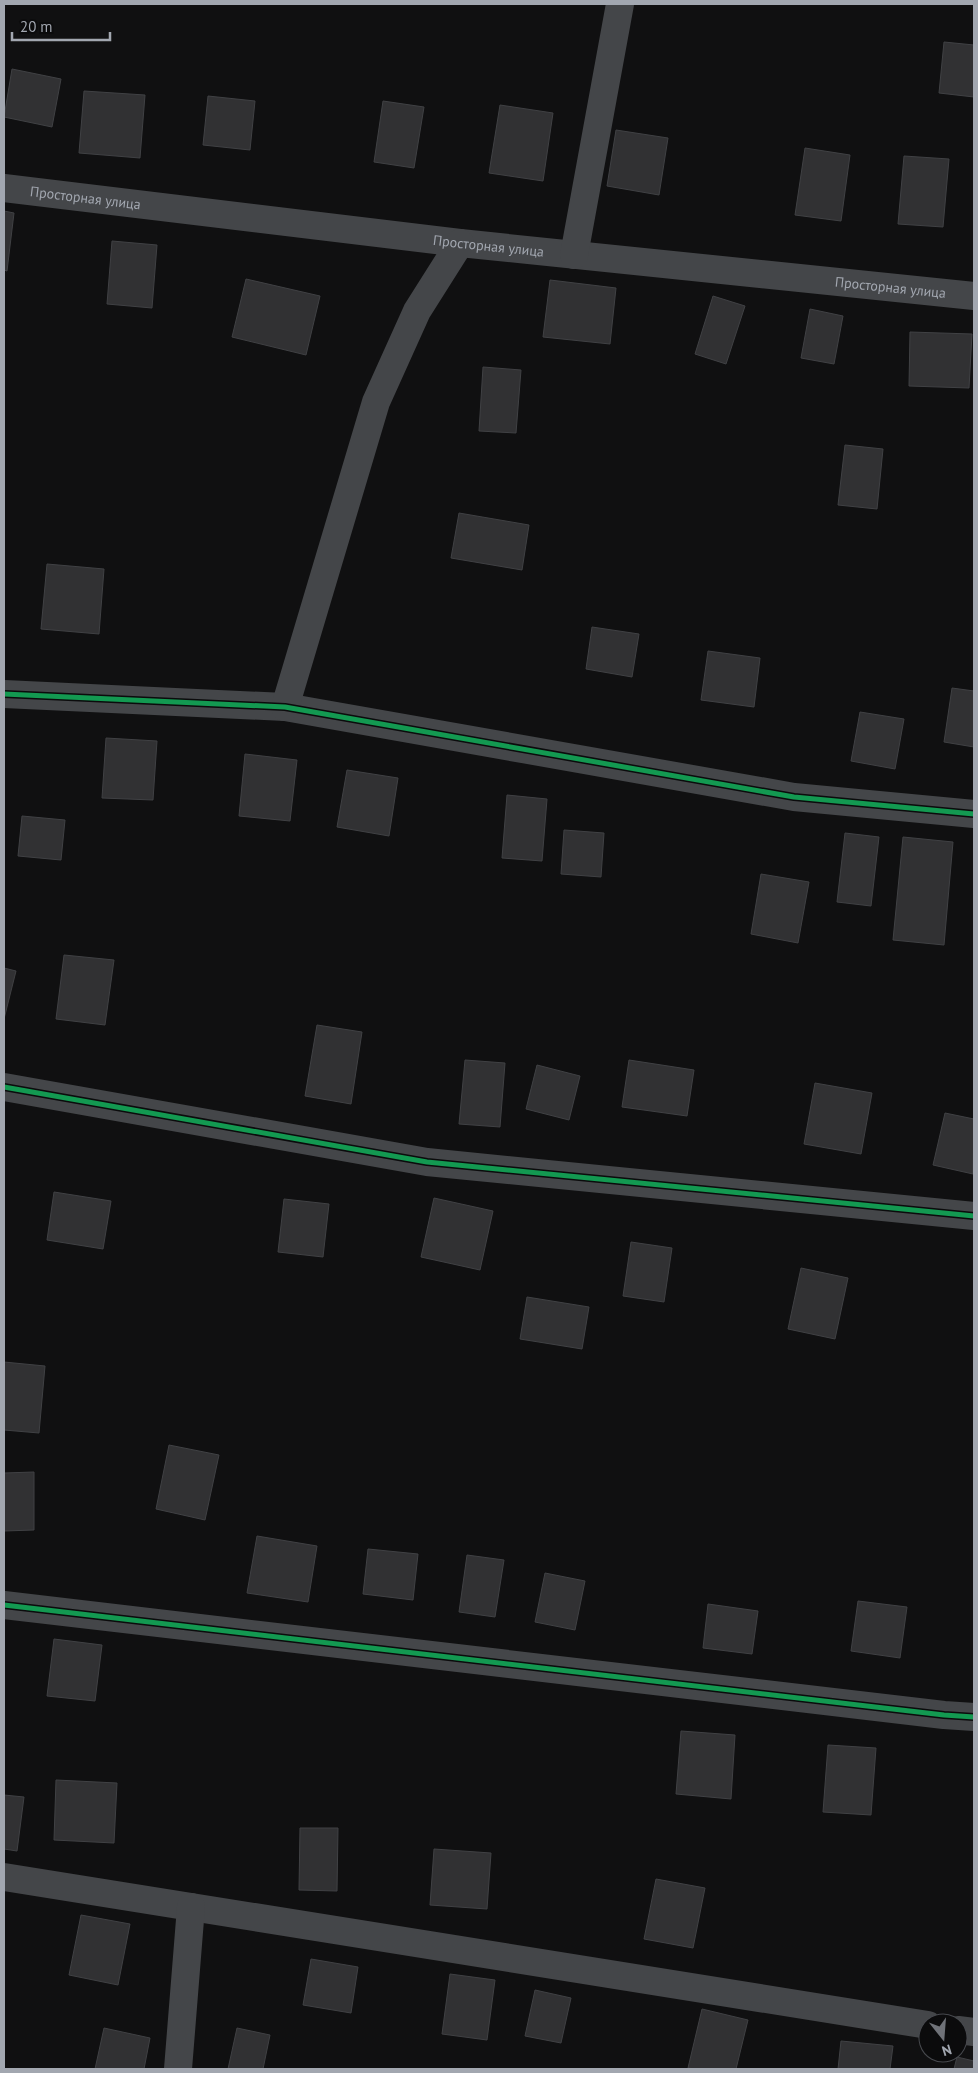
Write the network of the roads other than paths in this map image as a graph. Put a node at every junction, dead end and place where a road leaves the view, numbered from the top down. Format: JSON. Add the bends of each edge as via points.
{"nodes":[{"id":1,"x":620,"y":4,"type":"edge"},
{"id":2,"x":4,"y":188,"type":"edge"},
{"id":3,"x":460,"y":244,"type":"junction"},
{"id":4,"x":574,"y":255,"type":"junction"},
{"id":5,"x":974,"y":296,"type":"edge"},
{"id":6,"x":4,"y":694,"type":"edge"},
{"id":7,"x":285,"y":707,"type":"junction"},
{"id":8,"x":974,"y":814,"type":"edge"},
{"id":9,"x":4,"y":1087,"type":"edge"},
{"id":10,"x":974,"y":1216,"type":"edge"},
{"id":11,"x":4,"y":1605,"type":"edge"},
{"id":12,"x":974,"y":1717,"type":"edge"},
{"id":13,"x":4,"y":1877,"type":"edge"},
{"id":14,"x":191,"y":1907,"type":"junction"},
{"id":15,"x":918,"y":2023,"type":"edge"},
{"id":16,"x":178,"y":2069,"type":"edge"}],
"edges":[{"from":1,"to":4,"type":"street"},
{"from":2,"to":3,"type":"street","name":"Просторная улица"},
{"from":3,"to":4,"type":"street","name":"Просторная улица"},
{"from":3,"to":7,"type":"street","via":[[417,311],[376,402]]},
{"from":4,"to":5,"type":"street","name":"Просторная улица"},
{"from":6,"to":7,"type":"street"},
{"from":7,"to":8,"type":"street","via":[[794,797]]},
{"from":9,"to":10,"type":"street","via":[[427,1162]]},
{"from":11,"to":12,"type":"street"},
{"from":13,"to":14,"type":"street"},
{"from":14,"to":15,"type":"street"},
{"from":14,"to":16,"type":"street"}]}
